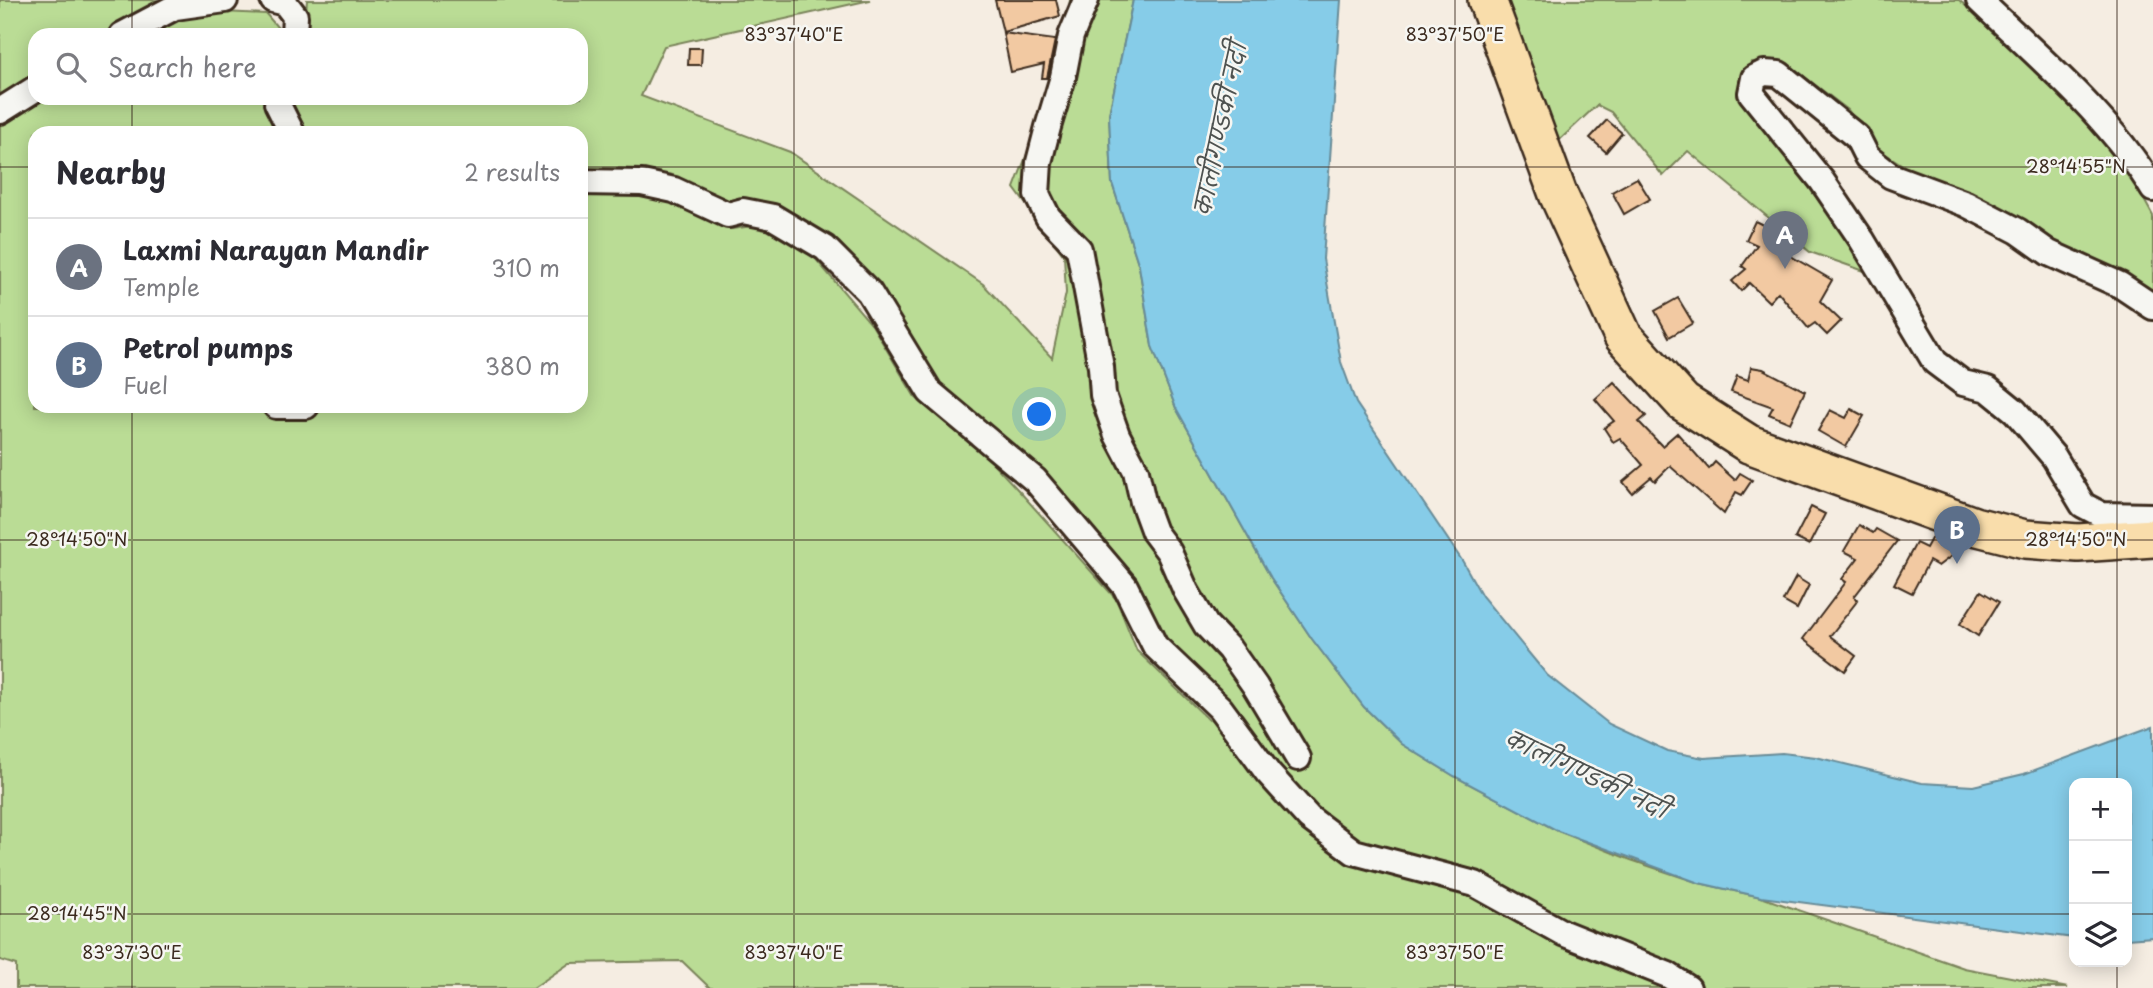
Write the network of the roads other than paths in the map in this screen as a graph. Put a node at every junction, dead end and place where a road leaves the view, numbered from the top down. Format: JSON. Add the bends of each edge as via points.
{"nodes":[{"id":1,"x":225,"y":0,"type":"edge"},
{"id":2,"x":273,"y":0,"type":"edge"},
{"id":3,"x":1086,"y":0,"type":"edge"},
{"id":4,"x":1487,"y":0,"type":"edge"},
{"id":5,"x":1979,"y":0,"type":"edge"},
{"id":6,"x":135,"y":28,"type":"edge"},
{"id":7,"x":294,"y":28,"type":"edge"},
{"id":8,"x":28,"y":93,"type":"edge"},
{"id":9,"x":278,"y":105,"type":"edge"},
{"id":10,"x":0,"y":111,"type":"edge"},
{"id":11,"x":288,"y":126,"type":"edge"},
{"id":12,"x":588,"y":181,"type":"edge"},
{"id":13,"x":2153,"y":189,"type":"edge"},
{"id":14,"x":2153,"y":307,"type":"edge"},
{"id":15,"x":2153,"y":516,"type":"edge"},
{"id":16,"x":2153,"y":538,"type":"edge"},
{"id":17,"x":1298,"y":758,"type":"dead end"},
{"id":18,"x":1688,"y":988,"type":"edge"}],
"edges":[{"from":1,"to":6,"type":"street","via":[[175,7]]},
{"from":2,"to":7,"type":"street","via":[[285,3],[295,16]]},
{"from":3,"to":17,"type":"street","via":[[1039,162],[1037,195],[1048,217],[1079,249],[1103,395],[1136,471],[1154,532],[1206,625],[1255,686]]},
{"from":4,"to":16,"type":"highway","via":[[1558,194],[1623,336],[1683,402],[1749,444],[1974,526],[2025,539],[2064,542]]},
{"from":5,"to":13,"type":"street","via":[[2075,92],[2132,155]]},
{"from":8,"to":10,"type":"street"},
{"from":9,"to":11,"type":"street"},
{"from":12,"to":18,"type":"street","via":[[674,190],[728,215],[743,211],[773,217],[825,248],[869,292],[930,392],[1035,480],[1125,586],[1155,646],[1220,708],[1268,773],[1309,818],[1354,852],[1475,884],[1563,933],[1668,975]]},
{"from":14,"to":15,"type":"street","via":[[1966,204],[1891,176],[1867,157],[1848,128],[1779,74],[1754,78],[1751,93],[1795,145],[1862,240],[1935,362],[1963,383],[1988,390],[2015,411],[2054,457],[2083,505],[2102,514]]}]}
